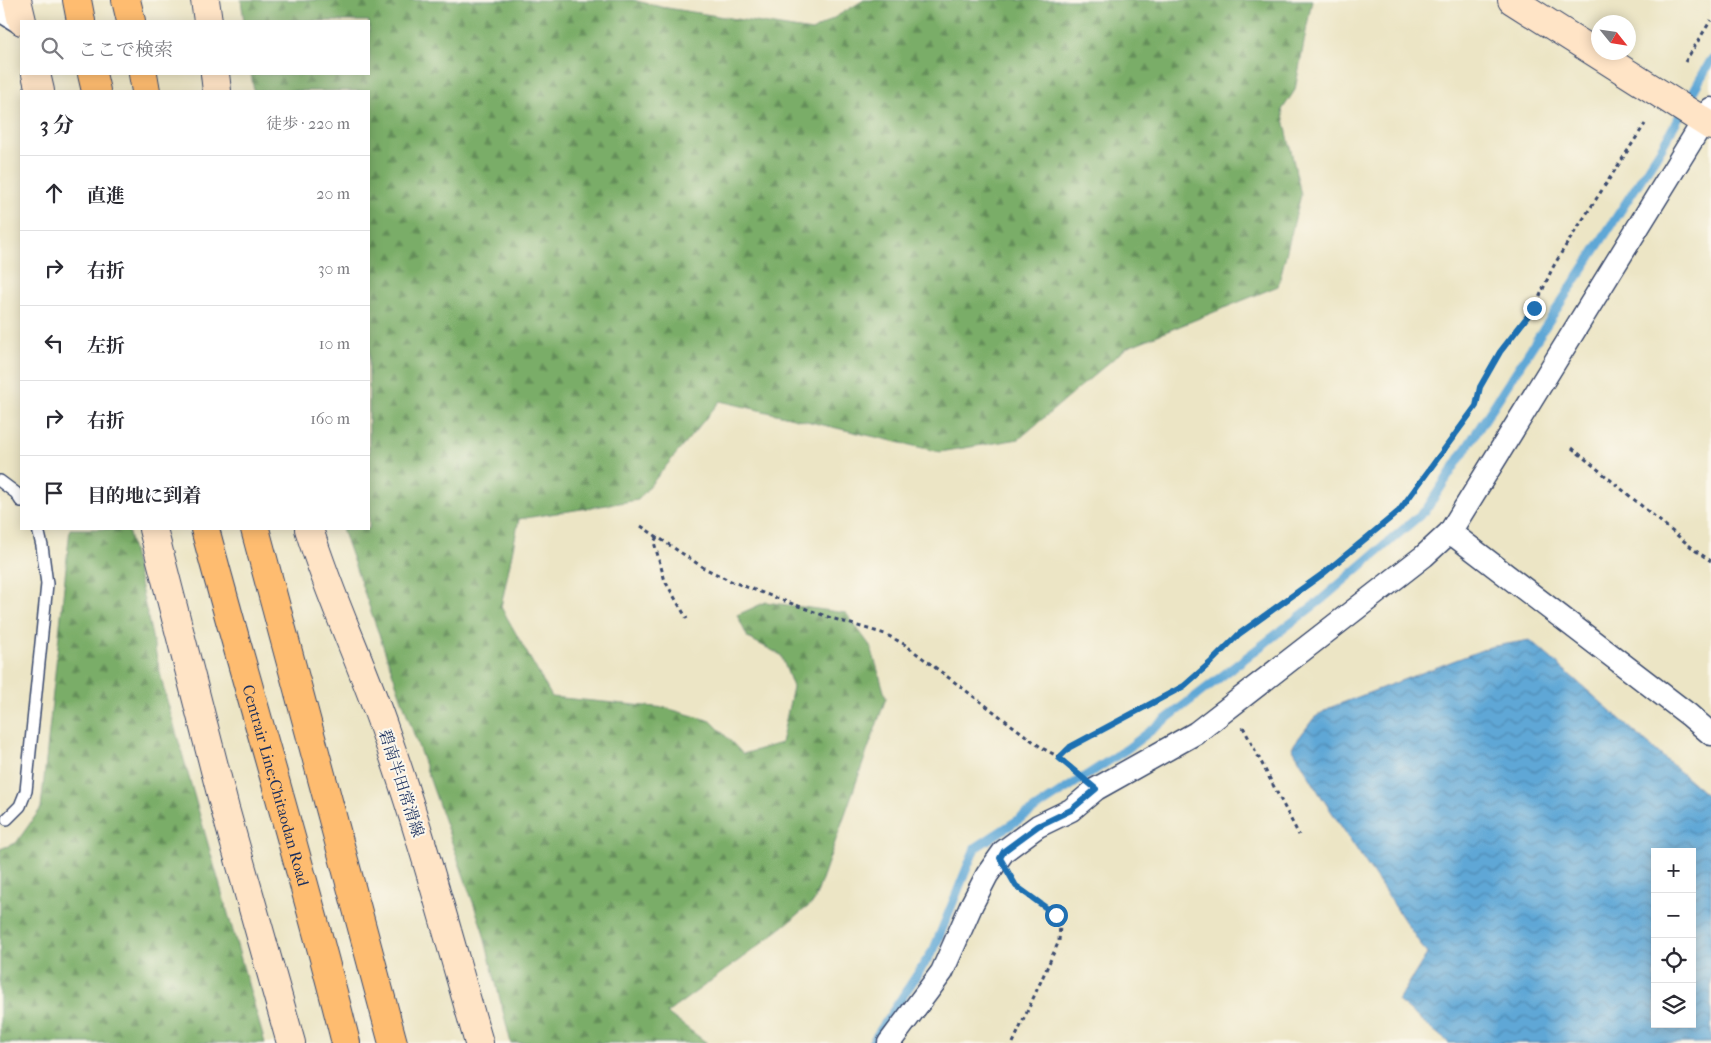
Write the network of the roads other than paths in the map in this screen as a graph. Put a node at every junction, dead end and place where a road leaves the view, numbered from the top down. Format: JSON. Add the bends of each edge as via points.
{"nodes":[{"id":1,"x":17,"y":0,"type":"edge"},
{"id":2,"x":77,"y":0,"type":"edge"},
{"id":3,"x":126,"y":0,"type":"edge"},
{"id":4,"x":205,"y":0,"type":"edge"},
{"id":5,"x":1512,"y":0,"type":"edge"},
{"id":6,"x":0,"y":10,"type":"edge"},
{"id":7,"x":22,"y":20,"type":"edge"},
{"id":8,"x":81,"y":20,"type":"edge"},
{"id":9,"x":131,"y":20,"type":"edge"},
{"id":10,"x":208,"y":20,"type":"edge"},
{"id":11,"x":20,"y":21,"type":"edge"},
{"id":12,"x":36,"y":75,"type":"edge"},
{"id":13,"x":92,"y":75,"type":"edge"},
{"id":14,"x":143,"y":75,"type":"edge"},
{"id":15,"x":215,"y":75,"type":"edge"},
{"id":16,"x":40,"y":90,"type":"edge"},
{"id":17,"x":96,"y":90,"type":"edge"},
{"id":18,"x":146,"y":90,"type":"edge"},
{"id":19,"x":217,"y":90,"type":"edge"},
{"id":20,"x":1708,"y":119,"type":"edge"},
{"id":21,"x":0,"y":481,"type":"edge"},
{"id":22,"x":20,"y":499,"type":"edge"},
{"id":23,"x":38,"y":530,"type":"edge"},
{"id":24,"x":153,"y":530,"type":"edge"},
{"id":25,"x":205,"y":530,"type":"edge"},
{"id":26,"x":255,"y":530,"type":"edge"},
{"id":27,"x":309,"y":530,"type":"edge"},
{"id":28,"x":1450,"y":532,"type":"junction"},
{"id":29,"x":1711,"y":734,"type":"edge"},
{"id":30,"x":7,"y":819,"type":"dead end"},
{"id":31,"x":291,"y":1043,"type":"edge"},
{"id":32,"x":346,"y":1043,"type":"edge"},
{"id":33,"x":393,"y":1043,"type":"edge"},
{"id":34,"x":479,"y":1043,"type":"edge"},
{"id":35,"x":889,"y":1043,"type":"edge"}],
"edges":[{"from":1,"to":7,"type":"main road"},
{"from":2,"to":8,"type":"highway"},
{"from":3,"to":9,"type":"highway"},
{"from":4,"to":10,"type":"main road"},
{"from":5,"to":20,"type":"main road"},
{"from":6,"to":11,"type":"street"},
{"from":12,"to":16,"type":"main road"},
{"from":13,"to":17,"type":"highway"},
{"from":14,"to":18,"type":"highway"},
{"from":15,"to":19,"type":"main road"},
{"from":20,"to":28,"type":"street"},
{"from":21,"to":22,"type":"lane"},
{"from":23,"to":30,"type":"lane","via":[[47,584],[26,791],[20,806]]},
{"from":24,"to":31,"type":"main road","via":[[225,809]]},
{"from":25,"to":32,"type":"highway","name":"Centrair Line;Chitaodan Road"},
{"from":26,"to":33,"type":"highway"},
{"from":27,"to":34,"type":"main road","name":"碧南半田常滑線","via":[[385,730],[426,857]]},
{"from":28,"to":29,"type":"street"},
{"from":28,"to":35,"type":"street","via":[[1424,556],[1196,732],[1096,789],[1071,810],[1038,826],[1004,851],[986,875],[942,972]]}]}
